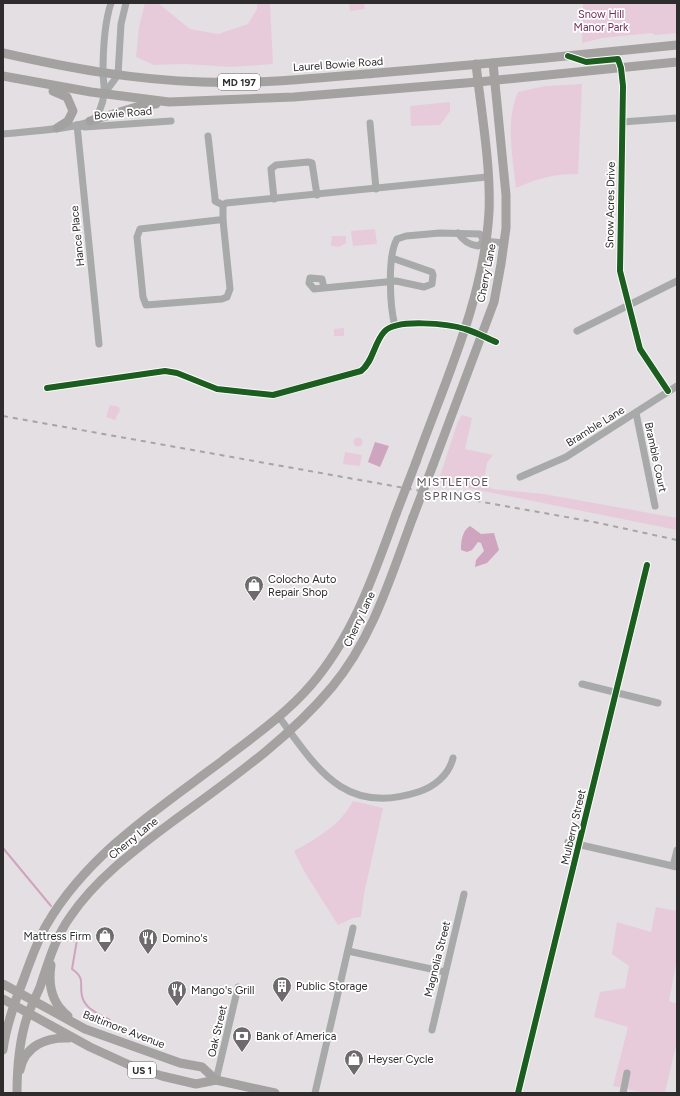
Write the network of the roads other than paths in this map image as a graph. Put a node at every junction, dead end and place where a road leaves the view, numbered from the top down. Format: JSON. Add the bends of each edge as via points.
{"nodes":[{"id":1,"x":111,"y":3,"type":"edge"},
{"id":2,"x":126,"y":3,"type":"edge"},
{"id":3,"x":677,"y":45,"type":"edge"},
{"id":4,"x":3,"y":53,"type":"edge"},
{"id":5,"x":568,"y":56,"type":"junction"},
{"id":6,"x":677,"y":62,"type":"edge"},
{"id":7,"x":493,"y":63,"type":"junction"},
{"id":8,"x":476,"y":64,"type":"junction"},
{"id":9,"x":621,"y":68,"type":"junction"},
{"id":10,"x":103,"y":74,"type":"junction"},
{"id":11,"x":118,"y":75,"type":"junction"},
{"id":12,"x":3,"y":76,"type":"edge"},
{"id":13,"x":20,"y":80,"type":"junction"},
{"id":14,"x":495,"y":80,"type":"junction"},
{"id":15,"x":478,"y":82,"type":"junction"},
{"id":16,"x":104,"y":94,"type":"junction"},
{"id":17,"x":169,"y":102,"type":"junction"},
{"id":18,"x":677,"y":118,"type":"edge"},
{"id":19,"x":90,"y":121,"type":"junction"},
{"id":20,"x":171,"y":121,"type":"dead end"},
{"id":21,"x":370,"y":122,"type":"dead end"},
{"id":22,"x":622,"y":122,"type":"junction"},
{"id":23,"x":77,"y":125,"type":"junction"},
{"id":24,"x":57,"y":128,"type":"junction"},
{"id":25,"x":3,"y":134,"type":"edge"},
{"id":26,"x":208,"y":136,"type":"dead end"},
{"id":27,"x":487,"y":177,"type":"junction"},
{"id":28,"x":376,"y":189,"type":"junction"},
{"id":29,"x":317,"y":195,"type":"junction"},
{"id":30,"x":274,"y":199,"type":"junction"},
{"id":31,"x":223,"y":205,"type":"junction"},
{"id":32,"x":223,"y":220,"type":"junction"},
{"id":33,"x":458,"y":233,"type":"junction"},
{"id":34,"x":485,"y":241,"type":"junction"},
{"id":35,"x":504,"y":243,"type":"junction"},
{"id":36,"x":392,"y":258,"type":"junction"},
{"id":37,"x":677,"y":281,"type":"edge"},
{"id":38,"x":391,"y":282,"type":"junction"},
{"id":39,"x":324,"y":288,"type":"dead end"},
{"id":40,"x":628,"y":306,"type":"junction"},
{"id":41,"x":395,"y":326,"type":"junction"},
{"id":42,"x":464,"y":328,"type":"junction"},
{"id":43,"x":577,"y":331,"type":"dead end"},
{"id":44,"x":482,"y":336,"type":"junction"},
{"id":45,"x":496,"y":342,"type":"dead end"},
{"id":46,"x":99,"y":344,"type":"dead end"},
{"id":47,"x":677,"y":386,"type":"edge"},
{"id":48,"x":47,"y":388,"type":"dead end"},
{"id":49,"x":668,"y":391,"type":"junction"},
{"id":50,"x":636,"y":413,"type":"junction"},
{"id":51,"x":520,"y":477,"type":"dead end"},
{"id":52,"x":655,"y":506,"type":"dead end"},
{"id":53,"x":647,"y":566,"type":"dead end"},
{"id":54,"x":582,"y":684,"type":"dead end"},
{"id":55,"x":614,"y":692,"type":"junction"},
{"id":56,"x":658,"y":703,"type":"dead end"},
{"id":57,"x":279,"y":717,"type":"junction"},
{"id":58,"x":289,"y":731,"type":"junction"},
{"id":59,"x":453,"y":758,"type":"dead end"},
{"id":60,"x":568,"y":842,"type":"dead end"},
{"id":61,"x":579,"y":845,"type":"junction"},
{"id":62,"x":677,"y":850,"type":"edge"},
{"id":63,"x":675,"y":866,"type":"edge"},
{"id":64,"x":464,"y":894,"type":"dead end"},
{"id":65,"x":353,"y":928,"type":"dead end"},
{"id":66,"x":56,"y":942,"type":"junction"},
{"id":67,"x":348,"y":951,"type":"junction"},
{"id":68,"x":445,"y":972,"type":"junction"},
{"id":69,"x":3,"y":984,"type":"edge"},
{"id":70,"x":238,"y":987,"type":"dead end"},
{"id":71,"x":18,"y":993,"type":"junction"},
{"id":72,"x":3,"y":999,"type":"edge"},
{"id":73,"x":34,"y":1001,"type":"junction"},
{"id":74,"x":14,"y":1005,"type":"junction"},
{"id":75,"x":28,"y":1014,"type":"junction"},
{"id":76,"x":85,"y":1029,"type":"junction"},
{"id":77,"x":432,"y":1030,"type":"dead end"},
{"id":78,"x":72,"y":1038,"type":"junction"},
{"id":79,"x":3,"y":1050,"type":"edge"},
{"id":80,"x":627,"y":1073,"type":"dead end"},
{"id":81,"x":216,"y":1080,"type":"junction"},
{"id":82,"x":17,"y":1083,"type":"junction"},
{"id":83,"x":17,"y":1093,"type":"edge"},
{"id":84,"x":275,"y":1093,"type":"edge"},
{"id":85,"x":314,"y":1093,"type":"edge"},
{"id":86,"x":518,"y":1093,"type":"edge"},
{"id":87,"x":623,"y":1093,"type":"edge"}],
"edges":[{"from":1,"to":10,"type":"street","via":[[106,29]]},
{"from":2,"to":11,"type":"street","via":[[121,24]]},
{"from":3,"to":5,"type":"main road","name":"Laurel Bowie Road","number":"MD 197"},
{"from":4,"to":10,"type":"main road","name":"Laurel Bowie Road","number":"MD 197"},
{"from":5,"to":7,"type":"main road","name":"Laurel Bowie Road","number":"MD 197"},
{"from":5,"to":9,"type":"street","via":[[586,62],[618,59]]},
{"from":6,"to":9,"type":"main road","number":"MD 197"},
{"from":7,"to":8,"type":"main road","name":"Laurel Bowie Road","number":"MD 197"},
{"from":7,"to":14,"type":"main road","name":"Cherry Lane"},
{"from":8,"to":11,"type":"main road","name":"Laurel Bowie Road","number":"MD 197","via":[[283,81],[201,82]]},
{"from":8,"to":15,"type":"main road","name":"Cherry Lane"},
{"from":9,"to":14,"type":"main road","number":"MD 197"},
{"from":9,"to":22,"type":"street","name":"Snow Acres Drive","via":[[624,86]]},
{"from":10,"to":11,"type":"main road","name":"Laurel Bowie Road","number":"MD 197"},
{"from":10,"to":16,"type":"street"},
{"from":11,"to":16,"type":"street"},
{"from":12,"to":13,"type":"main road","number":"MD 197"},
{"from":13,"to":16,"type":"main road","number":"MD 197"},
{"from":13,"to":24,"type":"main road","via":[[28,86],[61,92],[67,97],[72,105],[73,114],[68,122]]},
{"from":14,"to":15,"type":"main road","number":"MD 197"},
{"from":14,"to":35,"type":"main road","name":"Cherry Lane","via":[[506,195]]},
{"from":15,"to":17,"type":"main road","number":"MD 197","via":[[286,98]]},
{"from":15,"to":27,"type":"main road","name":"Cherry Lane"},
{"from":16,"to":17,"type":"main road","number":"MD 197"},
{"from":16,"to":19,"type":"street","name":"Bowie Road","via":[[99,110]]},
{"from":17,"to":19,"type":"main road","via":[[143,105]]},
{"from":18,"to":22,"type":"street"},
{"from":19,"to":23,"type":"street","name":"Bowie Road"},
{"from":20,"to":23,"type":"street","name":"Bowie Road","via":[[85,127]]},
{"from":21,"to":28,"type":"street"},
{"from":22,"to":40,"type":"street","name":"Snow Acres Drive","via":[[619,266]]},
{"from":23,"to":24,"type":"street","name":"Bowie Road"},
{"from":23,"to":46,"type":"street","name":"Hance Place"},
{"from":24,"to":25,"type":"street","name":"Bowie Road"},
{"from":26,"to":31,"type":"street","via":[[214,198]]},
{"from":27,"to":28,"type":"street"},
{"from":27,"to":34,"type":"main road","name":"Cherry Lane","via":[[489,210]]},
{"from":28,"to":29,"type":"street"},
{"from":29,"to":30,"type":"street"},
{"from":29,"to":30,"type":"street","via":[[312,163],[308,162],[276,165],[271,169]]},
{"from":30,"to":31,"type":"street"},
{"from":31,"to":32,"type":"street"},
{"from":32,"to":32,"type":"street","via":[[230,289],[227,296],[222,299],[146,305],[137,237],[140,229]]},
{"from":33,"to":34,"type":"street","via":[[480,234]]},
{"from":33,"to":34,"type":"street","via":[[473,246]]},
{"from":33,"to":36,"type":"street","via":[[402,236],[396,242]]},
{"from":34,"to":35,"type":"street"},
{"from":34,"to":42,"type":"main road","name":"Cherry Lane","via":[[477,286]]},
{"from":35,"to":44,"type":"main road","name":"Cherry Lane","via":[[497,290]]},
{"from":36,"to":38,"type":"street"},
{"from":36,"to":38,"type":"street","via":[[428,270],[433,275],[429,287],[400,281]]},
{"from":37,"to":40,"type":"street"},
{"from":38,"to":39,"type":"street"},
{"from":38,"to":41,"type":"street","via":[[391,309]]},
{"from":40,"to":43,"type":"street"},
{"from":40,"to":49,"type":"street","name":"Snow Acres Drive","via":[[640,349]]},
{"from":41,"to":42,"type":"street","via":[[432,324]]},
{"from":41,"to":48,"type":"street","via":[[384,332],[366,367],[361,371],[279,394],[217,389],[177,373],[165,371]]},
{"from":42,"to":44,"type":"street"},
{"from":42,"to":57,"type":"main road","name":"Cherry Lane","bridge":true,"via":[[365,596],[348,632],[320,674]]},
{"from":44,"to":45,"type":"street"},
{"from":44,"to":58,"type":"main road","name":"Cherry Lane","bridge":true,"via":[[373,621],[361,646],[332,687]]},
{"from":47,"to":49,"type":"street","name":"Bramble Lane"},
{"from":49,"to":50,"type":"street","name":"Bramble Lane"},
{"from":50,"to":51,"type":"street","name":"Bramble Lane","via":[[566,457]]},
{"from":50,"to":52,"type":"street","name":"Bramble Court"},
{"from":53,"to":55,"type":"street","name":"Mulberry Street"},
{"from":54,"to":55,"type":"street"},
{"from":55,"to":56,"type":"street"},
{"from":55,"to":61,"type":"street","name":"Mulberry Street"},
{"from":57,"to":58,"type":"street"},
{"from":57,"to":71,"type":"main road","name":"Cherry Lane","via":[[112,845],[85,871],[46,925]]},
{"from":58,"to":59,"type":"street","via":[[314,764],[331,781],[372,798],[397,797],[421,791],[445,775],[451,768]]},
{"from":58,"to":66,"type":"main road","name":"Cherry Lane","via":[[115,868],[81,902]]},
{"from":60,"to":61,"type":"street"},
{"from":61,"to":63,"type":"street"},
{"from":61,"to":86,"type":"street","name":"Mulberry Street"},
{"from":62,"to":63,"type":"street"},
{"from":64,"to":68,"type":"street","name":"Magnolia Street"},
{"from":65,"to":67,"type":"street"},
{"from":66,"to":73,"type":"main road","name":"Cherry Lane"},
{"from":66,"to":76,"type":"main road","via":[[50,971],[52,994],[60,1009]]},
{"from":67,"to":68,"type":"street"},
{"from":67,"to":85,"type":"street"},
{"from":68,"to":77,"type":"street","name":"Magnolia Street"},
{"from":69,"to":71,"type":"main road","name":"Baltimore Avenue","number":"US 1"},
{"from":70,"to":81,"type":"street","name":"Oak Street"},
{"from":71,"to":73,"type":"main road","name":"Baltimore Avenue","number":"US 1"},
{"from":71,"to":74,"type":"main road","name":"Cherry Lane"},
{"from":72,"to":74,"type":"main road","name":"Baltimore Avenue","number":"US 1"},
{"from":73,"to":75,"type":"main road","name":"Cherry Lane"},
{"from":73,"to":76,"type":"main road","name":"Baltimore Avenue","number":"US 1"},
{"from":74,"to":75,"type":"main road","name":"Baltimore Avenue","number":"US 1"},
{"from":74,"to":79,"type":"main road","name":"Cherry Lane"},
{"from":75,"to":78,"type":"main road","name":"Baltimore Avenue","number":"US 1"},
{"from":75,"to":82,"type":"main road","name":"Cherry Lane","via":[[18,1053]]},
{"from":76,"to":81,"type":"main road","name":"Baltimore Avenue","number":"US 1","via":[[180,1063],[202,1068]]},
{"from":78,"to":81,"type":"main road","name":"Baltimore Avenue","number":"US 1","via":[[127,1065],[162,1076],[196,1084]]},
{"from":78,"to":82,"type":"main road","via":[[50,1038],[35,1045],[26,1054],[20,1066]]},
{"from":80,"to":87,"type":"street"},
{"from":81,"to":84,"type":"main road","name":"Baltimore Avenue","number":"US 1"},
{"from":82,"to":83,"type":"main road","name":"Cherry Lane"}]}
